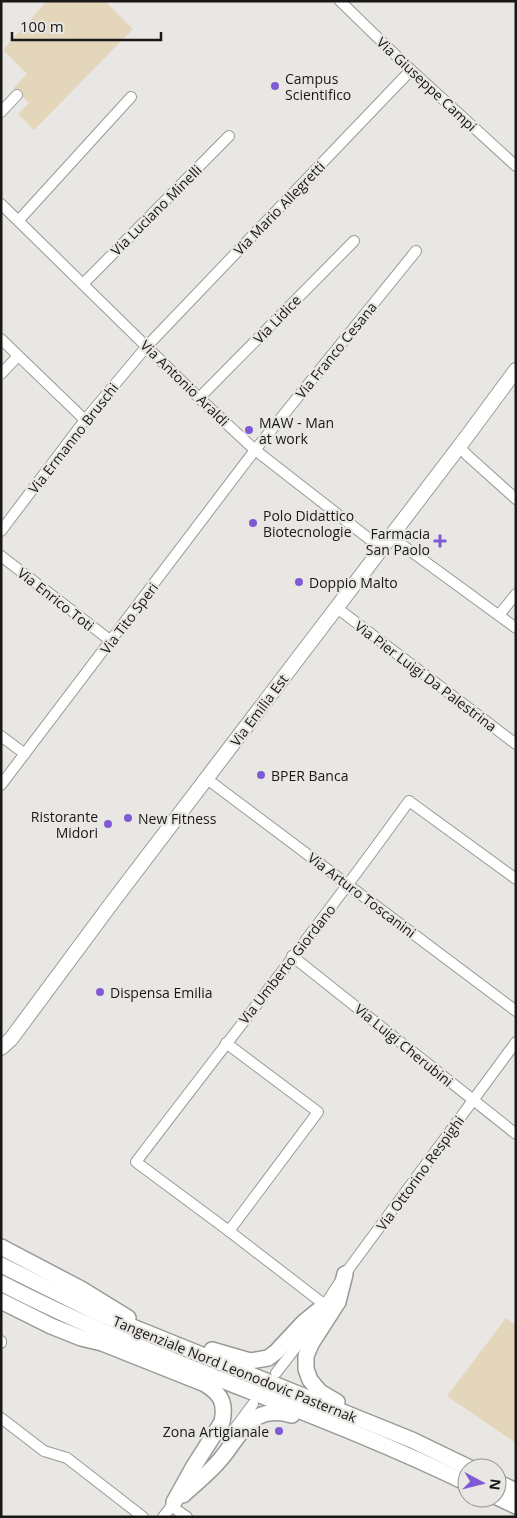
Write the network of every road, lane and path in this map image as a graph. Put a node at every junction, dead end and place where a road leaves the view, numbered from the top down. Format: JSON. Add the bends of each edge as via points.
{"nodes":[{"id":1,"x":340,"y":1,"type":"edge"},
{"id":2,"x":410,"y":70,"type":"junction"},
{"id":3,"x":18,"y":95,"type":"dead end"},
{"id":4,"x":131,"y":97,"type":"dead end"},
{"id":5,"x":1,"y":112,"type":"edge"},
{"id":6,"x":229,"y":136,"type":"dead end"},
{"id":7,"x":516,"y":166,"type":"edge"},
{"id":8,"x":1,"y":204,"type":"edge"},
{"id":9,"x":19,"y":220,"type":"junction"},
{"id":10,"x":354,"y":240,"type":"dead end"},
{"id":11,"x":416,"y":251,"type":"dead end"},
{"id":12,"x":83,"y":284,"type":"junction"},
{"id":13,"x":1,"y":339,"type":"edge"},
{"id":14,"x":147,"y":346,"type":"junction"},
{"id":15,"x":18,"y":356,"type":"junction"},
{"id":16,"x":516,"y":370,"type":"edge"},
{"id":17,"x":1,"y":374,"type":"edge"},
{"id":18,"x":199,"y":398,"type":"junction"},
{"id":19,"x":85,"y":420,"type":"junction"},
{"id":20,"x":459,"y":446,"type":"junction"},
{"id":21,"x":255,"y":450,"type":"junction"},
{"id":22,"x":516,"y":499,"type":"edge"},
{"id":23,"x":1,"y":531,"type":"edge"},
{"id":24,"x":390,"y":536,"type":"junction"},
{"id":25,"x":381,"y":548,"type":"junction"},
{"id":26,"x":1,"y":556,"type":"edge"},
{"id":27,"x":516,"y":594,"type":"edge"},
{"id":28,"x":336,"y":608,"type":"junction"},
{"id":29,"x":498,"y":615,"type":"junction"},
{"id":30,"x":516,"y":628,"type":"edge"},
{"id":31,"x":111,"y":641,"type":"junction"},
{"id":32,"x":1,"y":736,"type":"edge"},
{"id":33,"x":516,"y":744,"type":"edge"},
{"id":34,"x":25,"y":754,"type":"junction"},
{"id":35,"x":207,"y":779,"type":"junction"},
{"id":36,"x":1,"y":785,"type":"edge"},
{"id":37,"x":516,"y":879,"type":"edge"},
{"id":38,"x":348,"y":885,"type":"junction"},
{"id":39,"x":292,"y":956,"type":"junction"},
{"id":40,"x":516,"y":1011,"type":"edge"},
{"id":41,"x":516,"y":1042,"type":"edge"},
{"id":42,"x":226,"y":1043,"type":"junction"},
{"id":43,"x":1,"y":1048,"type":"edge"},
{"id":44,"x":473,"y":1100,"type":"junction"},
{"id":45,"x":516,"y":1134,"type":"edge"},
{"id":46,"x":229,"y":1231,"type":"junction"},
{"id":47,"x":1,"y":1247,"type":"edge"},
{"id":48,"x":1,"y":1265,"type":"edge"},
{"id":49,"x":345,"y":1274,"type":"junction"},
{"id":50,"x":1,"y":1283,"type":"edge"},
{"id":51,"x":1,"y":1301,"type":"edge"},
{"id":52,"x":325,"y":1305,"type":"junction"},
{"id":53,"x":18,"y":1309,"type":"junction"},
{"id":54,"x":150,"y":1334,"type":"junction"},
{"id":55,"x":148,"y":1350,"type":"junction"},
{"id":56,"x":276,"y":1373,"type":"dead end"},
{"id":57,"x":253,"y":1404,"type":"dead end"},
{"id":58,"x":1,"y":1418,"type":"edge"},
{"id":59,"x":412,"y":1440,"type":"junction"},
{"id":60,"x":387,"y":1446,"type":"junction"},
{"id":61,"x":457,"y":1462,"type":"edge"},
{"id":62,"x":457,"y":1478,"type":"edge"},
{"id":63,"x":173,"y":1504,"type":"junction"},
{"id":64,"x":144,"y":1517,"type":"edge"},
{"id":65,"x":162,"y":1517,"type":"edge"},
{"id":66,"x":187,"y":1517,"type":"edge"}],
"edges":[{"from":1,"to":2,"type":"street","name":"Via Giuseppe Campi"},
{"from":2,"to":7,"type":"street","name":"Via Giuseppe Campi"},
{"from":2,"to":14,"type":"street","name":"Via Mario Allegretti"},
{"from":3,"to":5,"type":"street"},
{"from":4,"to":9,"type":"street"},
{"from":6,"to":12,"type":"street","name":"Via Luciano Minelli"},
{"from":8,"to":9,"type":"street","name":"Via Antonio Araldi"},
{"from":9,"to":12,"type":"street","name":"Via Antonio Araldi"},
{"from":10,"to":18,"type":"street","name":"Via Lidice"},
{"from":11,"to":21,"type":"street","name":"Via Franco Cesana"},
{"from":12,"to":14,"type":"street","name":"Via Antonio Araldi"},
{"from":13,"to":15,"type":"street"},
{"from":14,"to":18,"type":"street","name":"Via Antonio Araldi"},
{"from":14,"to":19,"type":"street","name":"Via Ermanno Bruschi"},
{"from":15,"to":17,"type":"street"},
{"from":15,"to":19,"type":"street"},
{"from":16,"to":20,"type":"main road","name":"Via Emilia Est"},
{"from":18,"to":21,"type":"street","name":"Via Antonio Araldi"},
{"from":19,"to":23,"type":"street","name":"Via Ermanno Bruschi"},
{"from":20,"to":22,"type":"street"},
{"from":20,"to":24,"type":"main road","name":"Via Emilia Est"},
{"from":21,"to":25,"type":"street","name":"Via Antonio Araldi"},
{"from":21,"to":31,"type":"street","name":"Via Tito Speri"},
{"from":24,"to":25,"type":"main road","name":"Via Emilia Est"},
{"from":24,"to":29,"type":"street"},
{"from":25,"to":28,"type":"main road","name":"Via Emilia Est"},
{"from":26,"to":31,"type":"street","name":"Via Enrico Toti"},
{"from":27,"to":29,"type":"street"},
{"from":28,"to":33,"type":"street","name":"Via Pier Luigi Da Palestrina"},
{"from":28,"to":35,"type":"main road","name":"Via Emilia Est"},
{"from":29,"to":30,"type":"street"},
{"from":31,"to":34,"type":"street","name":"Via Tito Speri"},
{"from":32,"to":34,"type":"street"},
{"from":34,"to":36,"type":"street","name":"Via Tito Speri"},
{"from":35,"to":38,"type":"street","name":"Via Arturo Toscanini"},
{"from":35,"to":43,"type":"main road","name":"Via Emilia Est"},
{"from":37,"to":38,"type":"street","name":"Via Umberto Giordano","via":[[409,801]]},
{"from":38,"to":39,"type":"street","name":"Via Umberto Giordano"},
{"from":38,"to":40,"type":"street","name":"Via Arturo Toscanini"},
{"from":39,"to":42,"type":"street","name":"Via Umberto Giordano"},
{"from":39,"to":44,"type":"street","name":"Via Luigi Cherubini"},
{"from":41,"to":44,"type":"street","name":"Via Ottorino Respighi"},
{"from":42,"to":46,"type":"street","via":[[318,1112]]},
{"from":42,"to":46,"type":"street","name":"Via Umberto Giordano","via":[[136,1162]]},
{"from":44,"to":45,"type":"street","name":"Via Luigi Cherubini"},
{"from":44,"to":49,"type":"street","name":"Via Ottorino Respighi"},
{"from":46,"to":52,"type":"street"},
{"from":47,"to":54,"type":"highway","via":[[105,1303]]},
{"from":48,"to":54,"type":"highway","name":"Tangenziale Nord Leonodovic Pasternak","via":[[98,1313]]},
{"from":49,"to":52,"type":"street","name":"Via Ottorino Respighi"},
{"from":49,"to":59,"type":"highway","via":[[338,1302],[306,1356],[308,1375],[320,1392]]},
{"from":50,"to":55,"type":"highway","name":"Tangenziale Nord Leonodovic Pasternak"},
{"from":51,"to":53,"type":"highway"},
{"from":52,"to":54,"type":"highway","via":[[276,1352],[260,1360],[241,1359]]},
{"from":52,"to":56,"type":"street","name":"Via Ottorino Respighi"},
{"from":53,"to":55,"type":"highway","via":[[75,1331]]},
{"from":53,"to":63,"type":"highway","via":[[59,1329],[102,1343],[215,1390],[223,1407],[222,1422]]},
{"from":54,"to":59,"type":"highway","name":"Tangenziale Nord Leonodovic Pasternak"},
{"from":55,"to":60,"type":"highway","name":"Tangenziale Nord Leonodovic Pasternak"},
{"from":57,"to":63,"type":"street","via":[[212,1460]]},
{"from":58,"to":64,"type":"street","via":[[44,1450],[67,1458]]},
{"from":59,"to":61,"type":"highway","name":"Tangenziale Nord Leonodovic Pasternak"},
{"from":60,"to":62,"type":"highway","name":"Tangenziale Nord Leonodovic Pasternak"},
{"from":60,"to":63,"type":"highway","via":[[290,1414],[264,1413],[249,1422],[208,1473]]},
{"from":63,"to":65,"type":"street"},
{"from":63,"to":66,"type":"street"}]}
